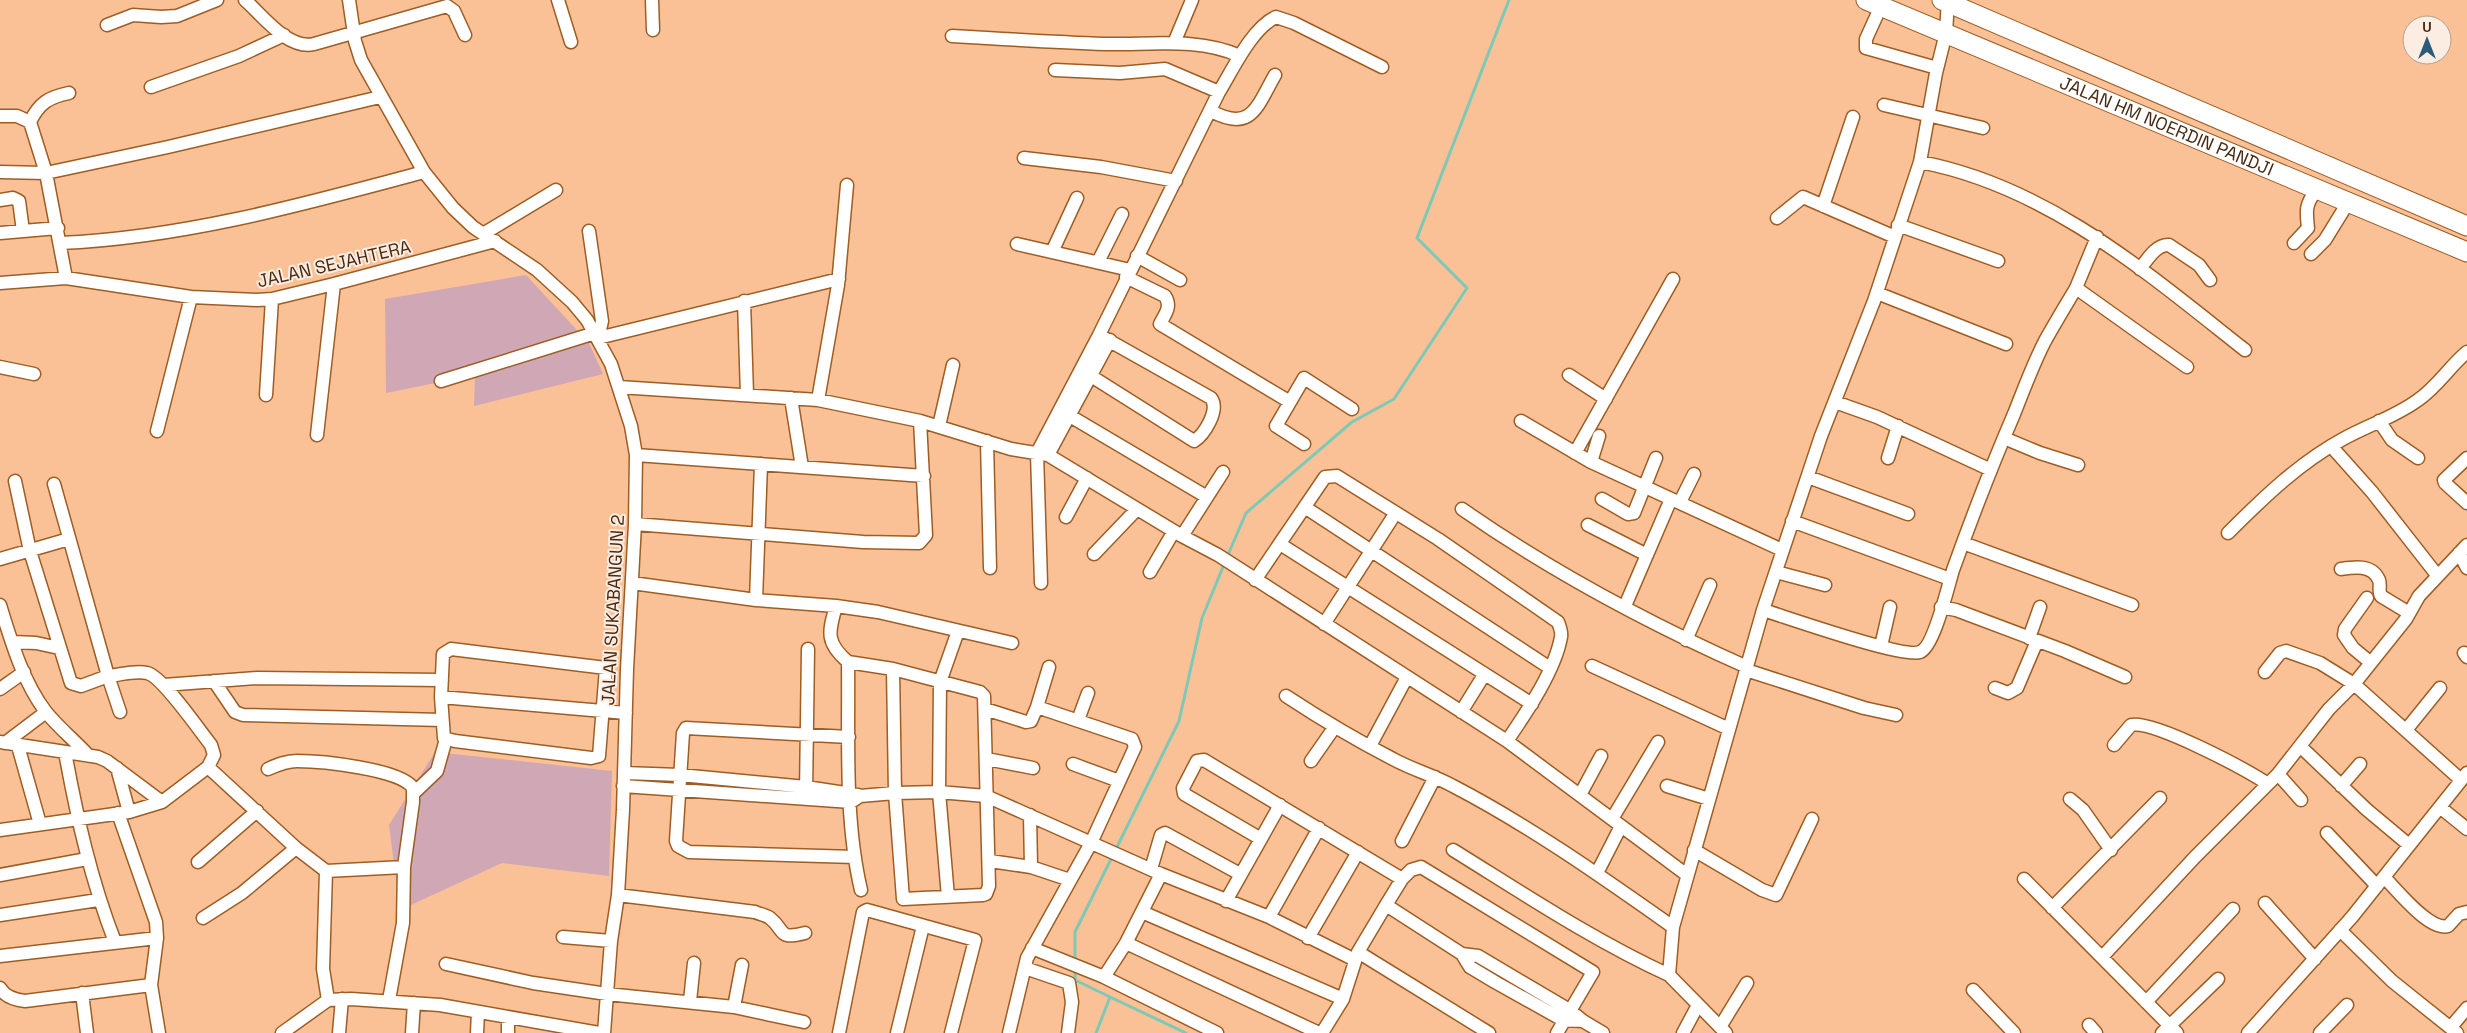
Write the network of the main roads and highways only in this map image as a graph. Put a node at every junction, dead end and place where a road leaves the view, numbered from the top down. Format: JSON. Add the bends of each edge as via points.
{"nodes":[{"id":1,"x":1946,"y":1,"type":"edge"},
{"id":2,"x":1874,"y":3,"type":"edge"},
{"id":3,"x":2467,"y":226,"type":"edge"},
{"id":4,"x":2467,"y":252,"type":"edge"}],
"edges":[{"from":1,"to":3,"type":"main road","name":"JALAN HM NOERDIN PANDJI"},
{"from":2,"to":4,"type":"main road","name":"JALAN HM NOERDIN PANDJI"}]}
